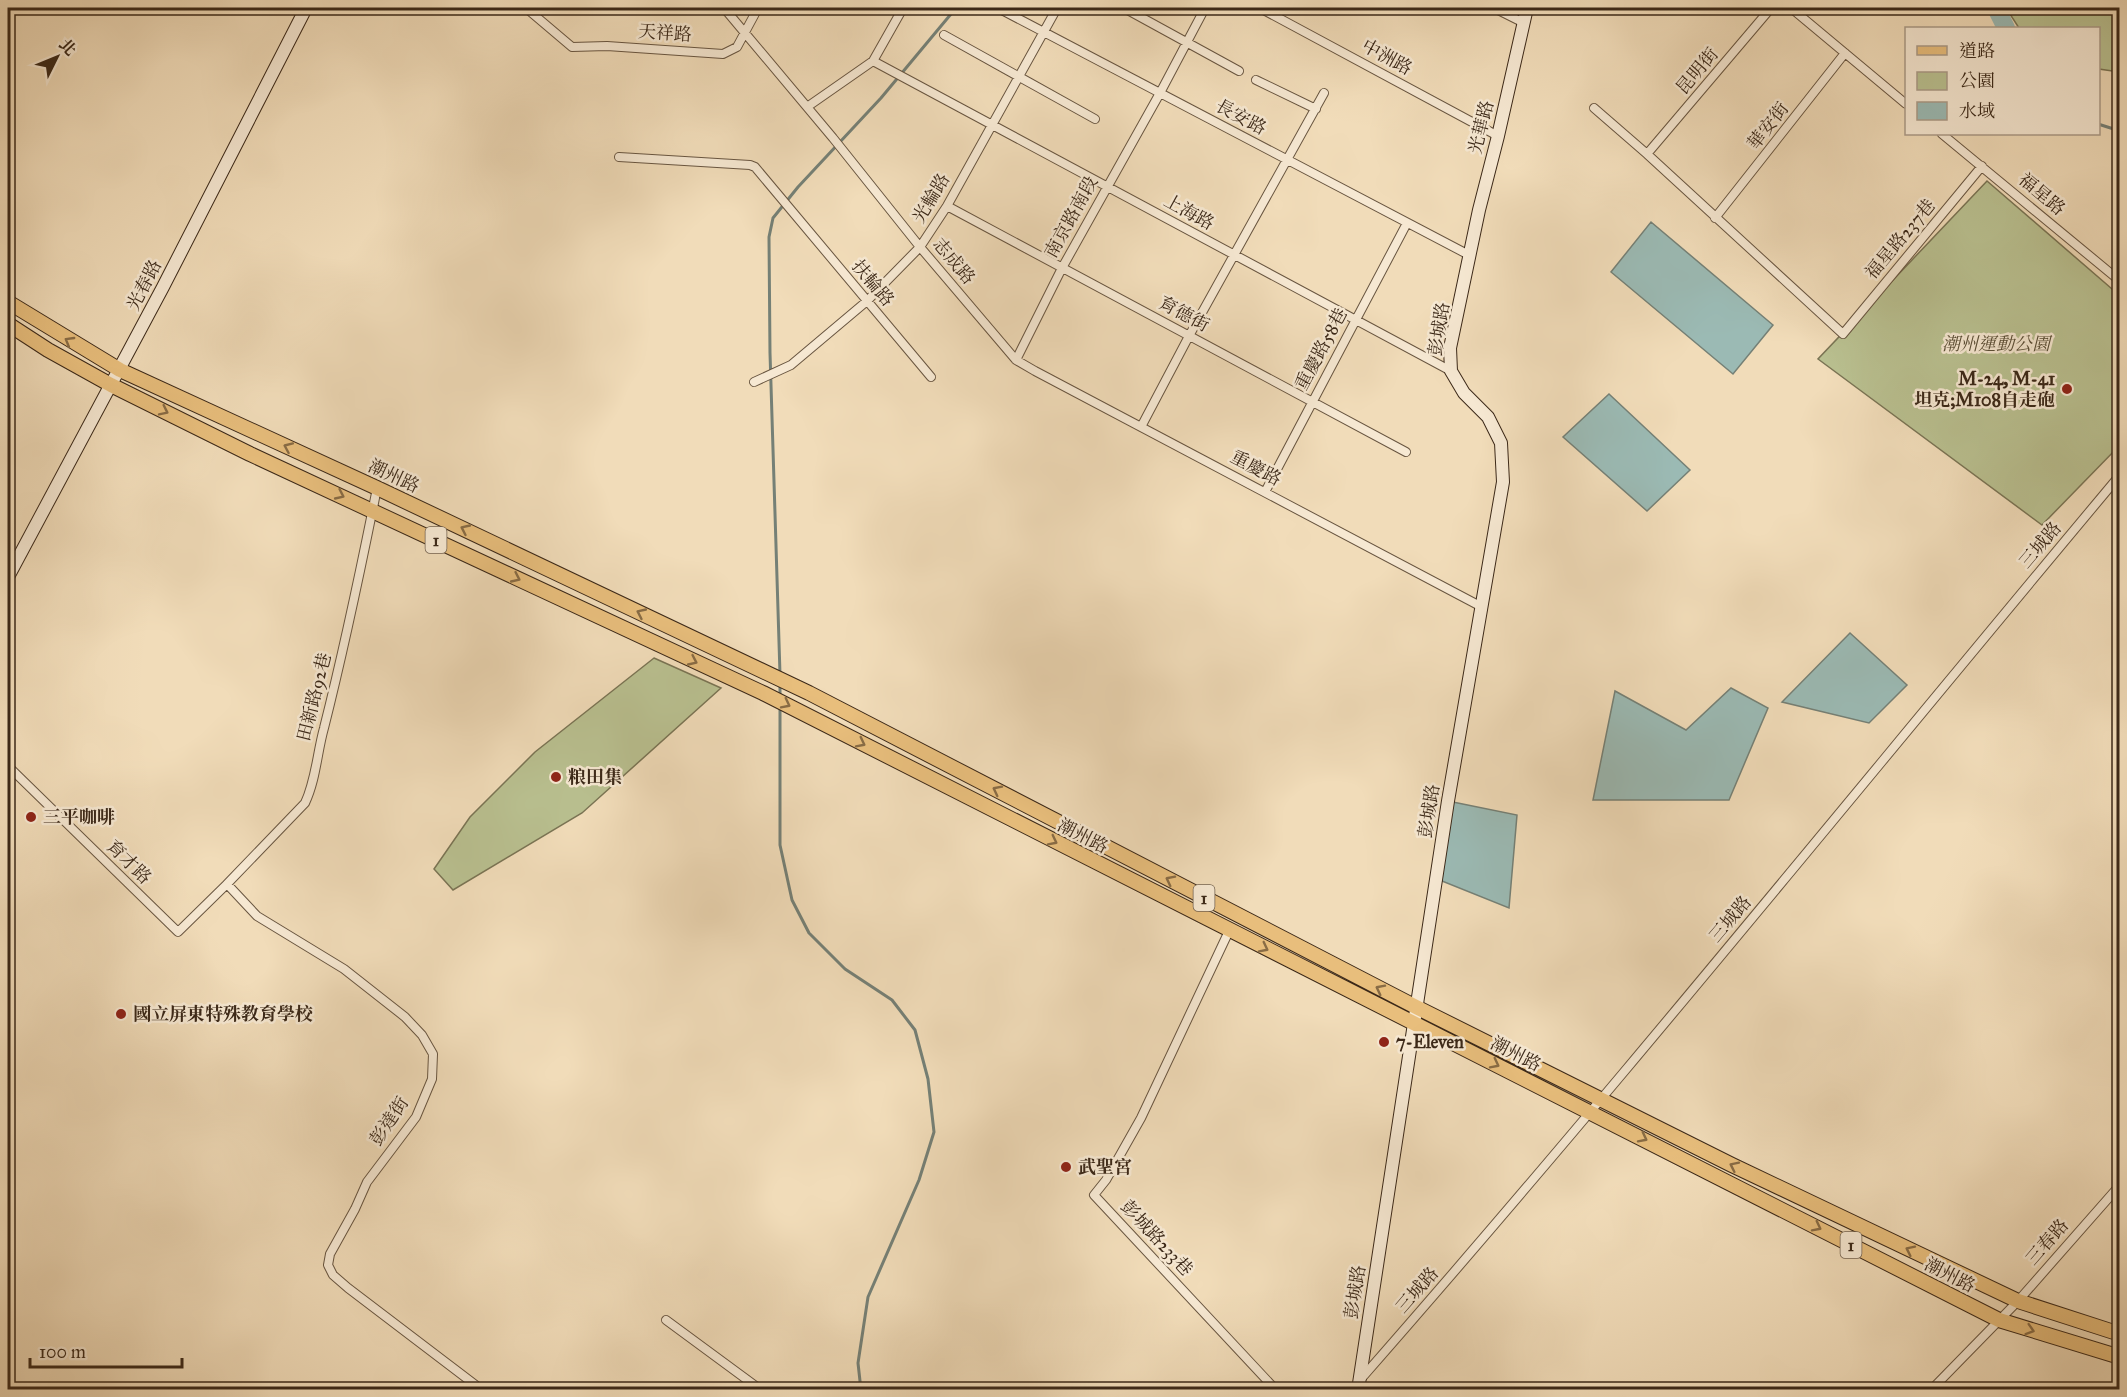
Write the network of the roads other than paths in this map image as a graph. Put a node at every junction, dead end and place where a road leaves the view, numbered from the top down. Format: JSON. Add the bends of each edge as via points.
{"nodes":[{"id":1,"x":306,"y":8,"type":"edge"},
{"id":2,"x":526,"y":8,"type":"edge"},
{"id":3,"x":724,"y":8,"type":"edge"},
{"id":4,"x":758,"y":8,"type":"edge"},
{"id":5,"x":903,"y":8,"type":"edge"},
{"id":6,"x":998,"y":8,"type":"edge"},
{"id":7,"x":1057,"y":8,"type":"edge"},
{"id":8,"x":1124,"y":8,"type":"edge"},
{"id":9,"x":1205,"y":8,"type":"edge"},
{"id":10,"x":1260,"y":8,"type":"edge"},
{"id":11,"x":1494,"y":8,"type":"edge"},
{"id":12,"x":1527,"y":8,"type":"edge"},
{"id":13,"x":1771,"y":8,"type":"edge"},
{"id":14,"x":1791,"y":8,"type":"edge"},
{"id":15,"x":1524,"y":23,"type":"junction"},
{"id":16,"x":746,"y":32,"type":"junction"},
{"id":17,"x":1044,"y":32,"type":"junction"},
{"id":18,"x":944,"y":35,"type":"dead end"},
{"id":19,"x":1186,"y":42,"type":"junction"},
{"id":20,"x":1845,"y":53,"type":"junction"},
{"id":21,"x":873,"y":61,"type":"junction"},
{"id":22,"x":1239,"y":71,"type":"dead end"},
{"id":23,"x":1017,"y":77,"type":"junction"},
{"id":24,"x":1256,"y":80,"type":"dead end"},
{"id":25,"x":1160,"y":93,"type":"junction"},
{"id":26,"x":1324,"y":93,"type":"dead end"},
{"id":27,"x":1905,"y":103,"type":"edge"},
{"id":28,"x":807,"y":107,"type":"junction"},
{"id":29,"x":1594,"y":108,"type":"dead end"},
{"id":30,"x":1316,"y":109,"type":"junction"},
{"id":31,"x":1095,"y":119,"type":"dead end"},
{"id":32,"x":991,"y":124,"type":"junction"},
{"id":33,"x":1943,"y":135,"type":"edge"},
{"id":34,"x":1498,"y":136,"type":"junction"},
{"id":35,"x":1647,"y":154,"type":"junction"},
{"id":36,"x":619,"y":157,"type":"dead end"},
{"id":37,"x":1287,"y":160,"type":"junction"},
{"id":38,"x":1982,"y":166,"type":"junction"},
{"id":39,"x":1107,"y":186,"type":"junction"},
{"id":40,"x":947,"y":206,"type":"junction"},
{"id":41,"x":1715,"y":218,"type":"junction"},
{"id":42,"x":1407,"y":222,"type":"junction"},
{"id":43,"x":920,"y":247,"type":"junction"},
{"id":44,"x":1234,"y":255,"type":"junction"},
{"id":45,"x":1469,"y":255,"type":"junction"},
{"id":46,"x":1062,"y":267,"type":"junction"},
{"id":47,"x":2120,"y":281,"type":"edge"},
{"id":48,"x":867,"y":301,"type":"junction"},
{"id":49,"x":8,"y":302,"type":"edge"},
{"id":50,"x":1355,"y":320,"type":"junction"},
{"id":51,"x":8,"y":324,"type":"edge"},
{"id":52,"x":1189,"y":336,"type":"junction"},
{"id":53,"x":1016,"y":360,"type":"junction"},
{"id":54,"x":120,"y":370,"type":"junction"},
{"id":55,"x":1451,"y":371,"type":"junction"},
{"id":56,"x":931,"y":377,"type":"dead end"},
{"id":57,"x":754,"y":382,"type":"dead end"},
{"id":58,"x":111,"y":385,"type":"junction"},
{"id":59,"x":1311,"y":401,"type":"junction"},
{"id":60,"x":1141,"y":427,"type":"junction"},
{"id":61,"x":1406,"y":452,"type":"dead end"},
{"id":62,"x":2120,"y":475,"type":"edge"},
{"id":63,"x":377,"y":488,"type":"junction"},
{"id":64,"x":1265,"y":492,"type":"junction"},
{"id":65,"x":372,"y":510,"type":"junction"},
{"id":66,"x":8,"y":577,"type":"edge"},
{"id":67,"x":1480,"y":606,"type":"junction"},
{"id":68,"x":8,"y":766,"type":"edge"},
{"id":69,"x":227,"y":884,"type":"junction"},
{"id":70,"x":1229,"y":931,"type":"junction"},
{"id":71,"x":1418,"y":1008,"type":"junction"},
{"id":72,"x":1415,"y":1024,"type":"junction"},
{"id":73,"x":1602,"y":1100,"type":"junction"},
{"id":74,"x":1591,"y":1112,"type":"junction"},
{"id":75,"x":2120,"y":1185,"type":"edge"},
{"id":76,"x":2018,"y":1301,"type":"junction"},
{"id":77,"x":666,"y":1320,"type":"dead end"},
{"id":78,"x":1999,"y":1320,"type":"junction"},
{"id":79,"x":2120,"y":1334,"type":"edge"},
{"id":80,"x":2120,"y":1357,"type":"edge"},
{"id":81,"x":1359,"y":1385,"type":"edge"},
{"id":82,"x":482,"y":1389,"type":"edge"},
{"id":83,"x":761,"y":1389,"type":"edge"},
{"id":84,"x":1276,"y":1389,"type":"edge"},
{"id":85,"x":1931,"y":1389,"type":"edge"}],
"edges":[{"from":1,"to":54,"type":"street","name":"光春路"},
{"from":2,"to":16,"type":"street","name":"天祥路","via":[[572,47],[723,54],[737,47]]},
{"from":3,"to":16,"type":"street"},
{"from":4,"to":16,"type":"street","name":"天祥路"},
{"from":5,"to":21,"type":"street"},
{"from":6,"to":17,"type":"street","name":"長安路"},
{"from":7,"to":17,"type":"street","name":"光輪路"},
{"from":8,"to":19,"type":"street"},
{"from":9,"to":19,"type":"street","name":"南京路南段"},
{"from":10,"to":34,"type":"street","name":"中洲路"},
{"from":11,"to":15,"type":"street"},
{"from":12,"to":15,"type":"street","name":"光華路"},
{"from":13,"to":35,"type":"street","name":"昆明街"},
{"from":14,"to":20,"type":"street"},
{"from":15,"to":34,"type":"street","name":"光華路"},
{"from":16,"to":28,"type":"street"},
{"from":17,"to":23,"type":"street","name":"光輪路"},
{"from":17,"to":25,"type":"street","name":"長安路"},
{"from":18,"to":23,"type":"street"},
{"from":19,"to":22,"type":"street"},
{"from":19,"to":25,"type":"street","name":"南京路南段"},
{"from":20,"to":27,"type":"street"},
{"from":20,"to":41,"type":"street","name":"華安街"},
{"from":21,"to":28,"type":"street"},
{"from":21,"to":32,"type":"street","name":"上海路"},
{"from":23,"to":31,"type":"street"},
{"from":23,"to":32,"type":"street","name":"光輪路"},
{"from":24,"to":30,"type":"street"},
{"from":25,"to":37,"type":"street","name":"長安路"},
{"from":25,"to":39,"type":"street","name":"南京路南段"},
{"from":26,"to":30,"type":"street"},
{"from":28,"to":43,"type":"street","name":"志成路"},
{"from":29,"to":35,"type":"street"},
{"from":30,"to":37,"type":"street"},
{"from":32,"to":39,"type":"street","name":"上海路"},
{"from":32,"to":40,"type":"street","name":"光輪路"},
{"from":33,"to":38,"type":"street","name":"福星路"},
{"from":34,"to":45,"type":"street","name":"光華路"},
{"from":35,"to":41,"type":"street"},
{"from":36,"to":48,"type":"street","name":"扶輪路","via":[[755,167]]},
{"from":37,"to":42,"type":"street","name":"長安路"},
{"from":37,"to":44,"type":"street"},
{"from":38,"to":41,"type":"street","name":"福星路237巷","via":[[1843,334]]},
{"from":38,"to":47,"type":"street","name":"福星路"},
{"from":39,"to":44,"type":"street","name":"上海路"},
{"from":39,"to":46,"type":"street","name":"南京路南段"},
{"from":40,"to":43,"type":"street","name":"光輪路"},
{"from":40,"to":46,"type":"street","name":"育德街"},
{"from":42,"to":45,"type":"street","name":"長安路"},
{"from":42,"to":50,"type":"street","name":"重慶路58巷"},
{"from":43,"to":48,"type":"street","name":"光輪路"},
{"from":43,"to":53,"type":"street","name":"志成路"},
{"from":44,"to":50,"type":"street","name":"上海路"},
{"from":44,"to":52,"type":"street"},
{"from":45,"to":55,"type":"street","name":"彭城路","via":[[1450,348]]},
{"from":46,"to":52,"type":"street","name":"育德街"},
{"from":46,"to":53,"type":"street","name":"南京路南段"},
{"from":48,"to":56,"type":"street","name":"扶輪路"},
{"from":48,"to":57,"type":"street","name":"光輪路","via":[[786,368]]},
{"from":54,"to":49,"type":"main road","name":"潮州路","number":"1","one_way":true},
{"from":50,"to":55,"type":"street","name":"上海路"},
{"from":50,"to":59,"type":"street","name":"重慶路58巷"},
{"from":51,"to":58,"type":"main road","number":"1"},
{"from":52,"to":59,"type":"street","name":"育德街"},
{"from":52,"to":60,"type":"street"},
{"from":53,"to":60,"type":"street","name":"重慶路"},
{"from":54,"to":58,"type":"street","name":"光春路"},
{"from":63,"to":54,"type":"main road","name":"潮州路","number":"1","one_way":true},
{"from":55,"to":67,"type":"street","name":"彭城路","via":[[1464,393],[1488,417],[1502,443],[1503,482]]},
{"from":58,"to":65,"type":"main road","number":"1","one_way":true},
{"from":58,"to":66,"type":"street","name":"光春路"},
{"from":59,"to":61,"type":"street","name":"育德街"},
{"from":59,"to":64,"type":"street","name":"重慶路58巷"},
{"from":60,"to":64,"type":"street","name":"重慶路"},
{"from":62,"to":73,"type":"street","name":"三城路"},
{"from":63,"to":65,"type":"street","name":"田新路92巷"},
{"from":71,"to":63,"type":"main road","name":"潮州路","number":"1","one_way":true,"via":[[770,674]]},
{"from":64,"to":67,"type":"street","name":"重慶路"},
{"from":65,"to":69,"type":"street","name":"田新路92巷","via":[[312,788],[305,803]]},
{"from":65,"to":70,"type":"main road","name":"潮州路","number":"1","one_way":true,"via":[[763,693]]},
{"from":67,"to":71,"type":"street","name":"彭城路"},
{"from":68,"to":69,"type":"street","name":"育才路","via":[[178,932]]},
{"from":69,"to":82,"type":"street","name":"彭達街","via":[[257,916],[344,969],[405,1017],[434,1053],[432,1079],[416,1117],[367,1182],[328,1265],[348,1288]]},
{"from":70,"to":72,"type":"main road","name":"潮州路","number":"1","one_way":true},
{"from":70,"to":84,"type":"street","name":"彭城路233巷","via":[[1141,1118],[1107,1180],[1094,1195]]},
{"from":71,"to":72,"type":"street","name":"彭城路"},
{"from":71,"to":73,"type":"main road","name":"潮州路","number":"1"},
{"from":72,"to":74,"type":"main road","name":"潮州路","number":"1","one_way":true},
{"from":72,"to":81,"type":"street","name":"彭城路"},
{"from":73,"to":74,"type":"street","name":"三城路"},
{"from":76,"to":73,"type":"main road","name":"潮州路","number":"1","one_way":true},
{"from":74,"to":78,"type":"main road","name":"潮州路","number":"1","one_way":true},
{"from":74,"to":81,"type":"street","name":"三城路"},
{"from":75,"to":76,"type":"street","name":"三春路"},
{"from":76,"to":78,"type":"street","name":"三春路"},
{"from":76,"to":79,"type":"main road","name":"潮州路","number":"1"},
{"from":77,"to":83,"type":"street"},
{"from":78,"to":80,"type":"main road","name":"潮州路","number":"1","one_way":true},
{"from":78,"to":85,"type":"street","name":"三春路"}]}
